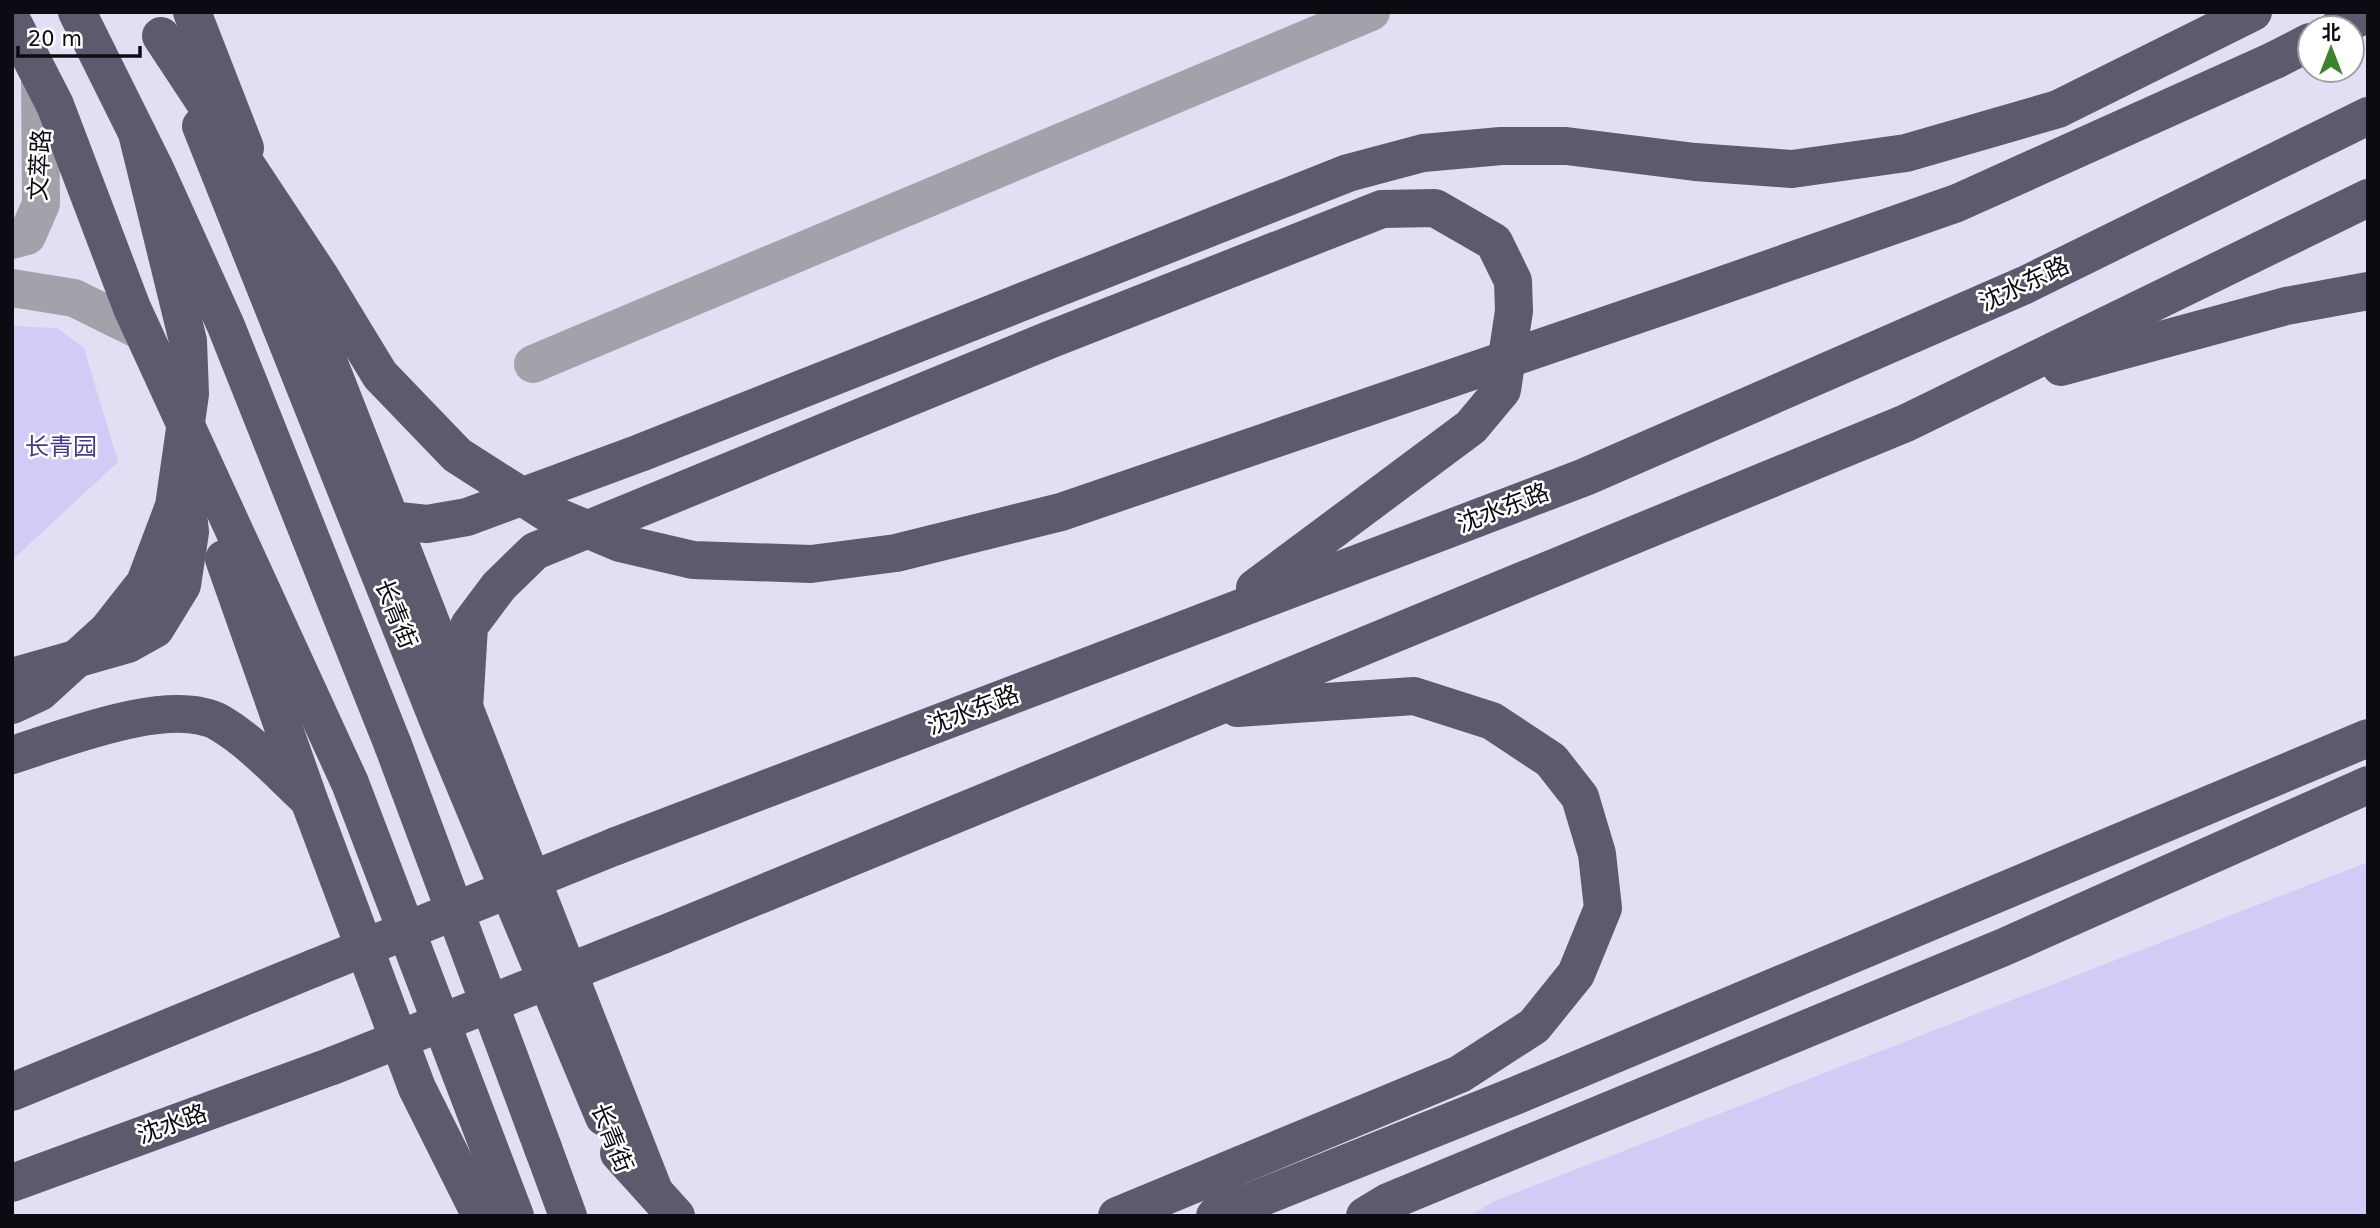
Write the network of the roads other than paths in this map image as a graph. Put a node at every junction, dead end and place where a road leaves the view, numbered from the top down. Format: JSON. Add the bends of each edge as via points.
{"nodes":[{"id":1,"x":78,"y":12,"type":"edge"},
{"id":2,"x":192,"y":12,"type":"edge"},
{"id":3,"x":1370,"y":12,"type":"edge"},
{"id":4,"x":2252,"y":12,"type":"edge"},
{"id":5,"x":12,"y":21,"type":"edge"},
{"id":6,"x":156,"y":24,"type":"edge"},
{"id":7,"x":2296,"y":49,"type":"edge"},
{"id":8,"x":40,"y":77,"type":"junction"},
{"id":9,"x":2368,"y":116,"type":"edge"},
{"id":10,"x":137,"y":133,"type":"junction"},
{"id":11,"x":2368,"y":198,"type":"edge"},
{"id":12,"x":12,"y":240,"type":"edge"},
{"id":13,"x":12,"y":288,"type":"edge"},
{"id":14,"x":2368,"y":291,"type":"edge"},
{"id":15,"x":142,"y":332,"type":"junction"},
{"id":16,"x":533,"y":365,"type":"dead end"},
{"id":17,"x":1971,"y":392,"type":"junction"},
{"id":18,"x":175,"y":402,"type":"junction"},
{"id":19,"x":209,"y":474,"type":"junction"},
{"id":20,"x":390,"y":520,"type":"junction"},
{"id":21,"x":1215,"y":618,"type":"junction"},
{"id":22,"x":12,"y":677,"type":"edge"},
{"id":23,"x":12,"y":705,"type":"edge"},
{"id":24,"x":464,"y":709,"type":"junction"},
{"id":25,"x":1207,"y":710,"type":"junction"},
{"id":26,"x":2368,"y":738,"type":"edge"},
{"id":27,"x":12,"y":755,"type":"edge"},
{"id":28,"x":2368,"y":786,"type":"edge"},
{"id":29,"x":309,"y":800,"type":"junction"},
{"id":30,"x":12,"y":1092,"type":"edge"},
{"id":31,"x":619,"y":1153,"type":"junction"},
{"id":32,"x":12,"y":1183,"type":"edge"},
{"id":33,"x":461,"y":1198,"type":"edge"},
{"id":34,"x":481,"y":1216,"type":"edge"},
{"id":35,"x":516,"y":1216,"type":"edge"},
{"id":36,"x":568,"y":1216,"type":"edge"},
{"id":37,"x":643,"y":1216,"type":"edge"},
{"id":38,"x":664,"y":1216,"type":"edge"},
{"id":39,"x":676,"y":1216,"type":"edge"},
{"id":40,"x":1117,"y":1216,"type":"edge"},
{"id":41,"x":1215,"y":1216,"type":"edge"},
{"id":42,"x":1365,"y":1216,"type":"edge"}],
"edges":[{"from":1,"to":10,"type":"highway","name":"长青街"},
{"from":2,"to":20,"type":"highway"},
{"from":3,"to":16,"type":"street"},
{"from":4,"to":20,"type":"highway","via":[[2059,109],[1906,153],[1792,169],[1566,146],[1500,146],[1411,156],[1348,173],[467,517],[427,524]]},
{"from":5,"to":8,"type":"highway"},
{"from":6,"to":7,"type":"highway","bridge":true,"via":[[380,375],[457,454],[546,512],[620,542],[693,560],[811,564],[896,554],[1061,512],[1670,303],[1957,203]]},
{"from":6,"to":31,"type":"highway","name":"长青街","bridge":true},
{"from":8,"to":12,"type":"street","name":"文萃路","via":[[41,204],[27,236]]},
{"from":8,"to":15,"type":"highway","via":[[55,105]]},
{"from":9,"to":21,"type":"highway","name":"沈水东路","via":[[2025,285],[1598,472]]},
{"from":10,"to":23,"type":"highway","bridge":true,"via":[[188,341],[190,394],[174,506],[145,583],[108,630],[40,692]]},
{"from":10,"to":36,"type":"highway","name":"长青街","bridge":true,"via":[[226,326],[393,744]]},
{"from":11,"to":17,"type":"highway"},
{"from":13,"to":15,"type":"street","via":[[74,298]]},
{"from":14,"to":17,"type":"highway","via":[[2286,306]]},
{"from":15,"to":18,"type":"highway"},
{"from":17,"to":25,"type":"highway","via":[[1906,423]]},
{"from":18,"to":19,"type":"highway"},
{"from":18,"to":22,"type":"highway","via":[[190,532],[182,585],[155,629],[146,634]]},
{"from":19,"to":29,"type":"highway","via":[[225,564]]},
{"from":19,"to":35,"type":"highway","via":[[350,783]]},
{"from":20,"to":24,"type":"highway"},
{"from":21,"to":24,"type":"highway","via":[[1471,427],[1502,390],[1514,311],[1513,281],[1494,242],[1435,208],[1382,209],[535,551],[499,586],[470,626]]},
{"from":21,"to":30,"type":"highway","name":"沈水东路","bridge":true,"via":[[616,846]]},
{"from":24,"to":38,"type":"highway"},
{"from":25,"to":32,"type":"highway","name":"沈水路","bridge":true,"via":[[332,1066]]},
{"from":25,"to":40,"type":"highway","via":[[1414,696],[1492,721],[1551,760],[1580,797],[1597,854],[1603,908],[1576,974],[1534,1026],[1460,1074]]},
{"from":26,"to":41,"type":"highway","via":[[1517,1095]]},
{"from":27,"to":29,"type":"highway","via":[[125,720],[176,714],[217,721],[248,743]]},
{"from":28,"to":42,"type":"highway","via":[[2004,947],[1401,1197]]},
{"from":29,"to":33,"type":"highway"},
{"from":31,"to":37,"type":"highway","name":"长青街"},
{"from":31,"to":39,"type":"highway","bridge":true},
{"from":33,"to":34,"type":"highway"}]}
